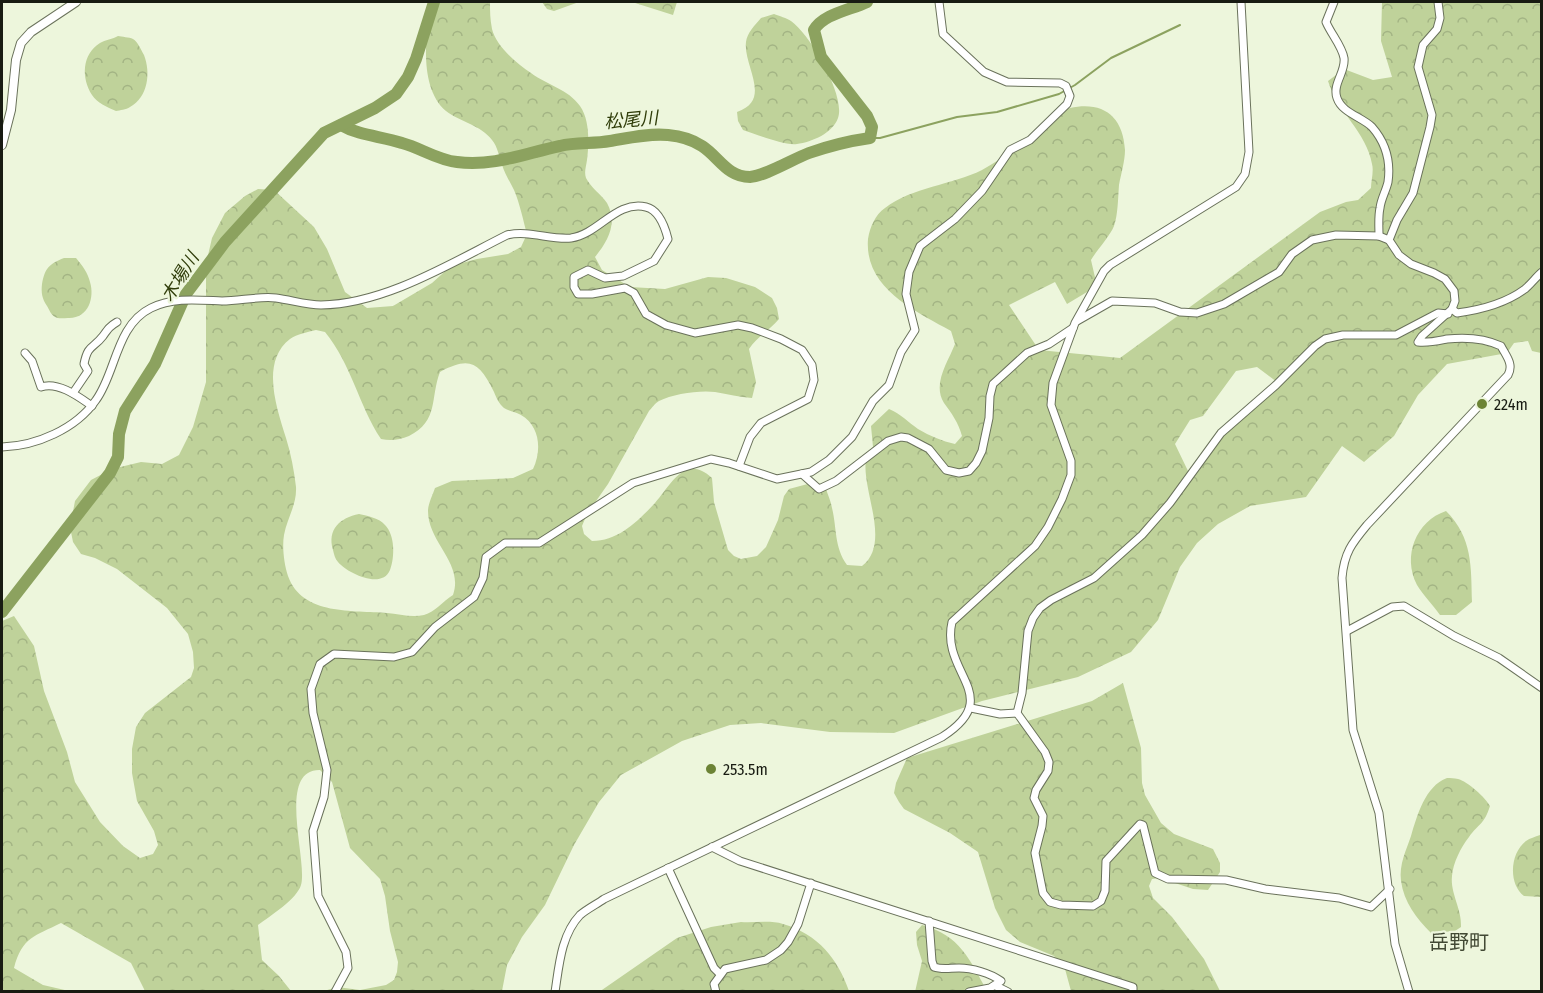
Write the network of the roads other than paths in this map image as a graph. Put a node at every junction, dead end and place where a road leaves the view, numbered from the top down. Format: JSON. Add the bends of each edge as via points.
{"nodes":[{"id":1,"x":76,"y":2,"type":"edge"},
{"id":2,"x":939,"y":2,"type":"edge"},
{"id":3,"x":1241,"y":2,"type":"edge"},
{"id":4,"x":1334,"y":2,"type":"edge"},
{"id":5,"x":1437,"y":2,"type":"edge"},
{"id":6,"x":2,"y":145,"type":"edge"},
{"id":7,"x":1379,"y":236,"type":"junction"},
{"id":8,"x":1389,"y":240,"type":"junction"},
{"id":9,"x":1542,"y":272,"type":"edge"},
{"id":10,"x":1450,"y":312,"type":"junction"},
{"id":11,"x":117,"y":322,"type":"dead end"},
{"id":12,"x":1074,"y":325,"type":"junction"},
{"id":13,"x":25,"y":353,"type":"dead end"},
{"id":14,"x":74,"y":393,"type":"junction"},
{"id":15,"x":92,"y":406,"type":"junction"},
{"id":16,"x":2,"y":447,"type":"edge"},
{"id":17,"x":739,"y":466,"type":"junction"},
{"id":18,"x":802,"y":474,"type":"junction"},
{"id":19,"x":1347,"y":631,"type":"junction"},
{"id":20,"x":1542,"y":688,"type":"edge"},
{"id":21,"x":971,"y":708,"type":"junction"},
{"id":22,"x":1017,"y":714,"type":"junction"},
{"id":23,"x":712,"y":847,"type":"junction"},
{"id":24,"x":668,"y":868,"type":"junction"},
{"id":25,"x":811,"y":884,"type":"junction"},
{"id":26,"x":1390,"y":889,"type":"junction"},
{"id":27,"x":929,"y":921,"type":"junction"},
{"id":28,"x":720,"y":974,"type":"junction"},
{"id":29,"x":996,"y":986,"type":"junction"},
{"id":30,"x":335,"y":992,"type":"edge"},
{"id":31,"x":555,"y":992,"type":"edge"},
{"id":32,"x":716,"y":992,"type":"edge"},
{"id":33,"x":969,"y":992,"type":"edge"},
{"id":34,"x":1008,"y":992,"type":"edge"},
{"id":35,"x":1133,"y":992,"type":"edge"},
{"id":36,"x":1409,"y":992,"type":"edge"}],
"edges":[{"from":1,"to":6,"type":"street","via":[[21,43]]},
{"from":2,"to":18,"type":"street","via":[[943,34],[984,72],[1007,82],[1060,83],[1070,96],[1067,104],[1030,140],[1010,150],[982,191],[955,219],[920,246],[909,272],[906,294],[915,330],[888,385],[873,401],[852,437],[829,459]]},
{"from":3,"to":12,"type":"street","via":[[1249,152],[1245,174],[1236,187],[1110,265]]},
{"from":4,"to":7,"type":"street","via":[[1326,22],[1341,47],[1344,61],[1335,89],[1338,100],[1370,125],[1385,144],[1388,158]]},
{"from":5,"to":8,"type":"street","via":[[1437,29],[1423,45],[1418,68],[1432,115],[1430,127],[1413,193]]},
{"from":7,"to":8,"type":"street"},
{"from":7,"to":12,"type":"street","via":[[1336,235],[1312,240],[1292,254],[1279,272],[1224,304],[1197,313],[1155,303],[1112,301]]},
{"from":8,"to":10,"type":"street","via":[[1411,264],[1445,279],[1454,291]]},
{"from":9,"to":10,"type":"street","via":[[1504,300],[1473,311]]},
{"from":10,"to":19,"type":"street","via":[[1418,342],[1492,342],[1501,346],[1511,369],[1351,544],[1342,578]]},
{"from":10,"to":22,"type":"street","via":[[1438,313],[1396,335],[1325,339],[1221,433],[1142,535],[1094,578],[1051,600],[1032,618]]},
{"from":11,"to":14,"type":"street","via":[[89,347],[84,364],[88,371]]},
{"from":12,"to":18,"type":"street","via":[[1049,344],[1027,353],[993,384],[982,451],[969,471],[946,471],[929,449],[901,437],[888,441],[836,482],[819,489]]},
{"from":12,"to":21,"type":"street","via":[[1053,383],[1051,401],[1071,461],[1071,475],[1062,499],[1035,546],[952,621],[950,644],[970,695]]},
{"from":13,"to":14,"type":"street","via":[[41,387],[47,385]]},
{"from":14,"to":15,"type":"street"},
{"from":15,"to":16,"type":"street","via":[[78,420],[45,438]]},
{"from":15,"to":17,"type":"street","via":[[124,337],[149,309],[168,302],[204,299],[262,297],[321,305],[371,298],[507,235],[517,232],[574,237],[633,205],[656,212],[668,239],[654,261],[623,276],[605,278],[588,270],[580,273],[574,277],[578,294],[625,288],[634,293],[646,314],[666,325],[695,333],[738,325],[752,328],[802,351],[812,365],[814,380],[807,399],[761,423],[750,437]]},
{"from":17,"to":18,"type":"street","via":[[777,479]]},
{"from":17,"to":30,"type":"street","via":[[711,459],[633,483],[539,543],[506,543],[486,557],[483,578],[474,597],[435,627],[411,652],[394,657],[334,654],[320,664],[311,689],[327,770],[324,797],[313,831],[318,896],[346,952],[348,969]]},
{"from":19,"to":20,"type":"street","via":[[1392,607],[1404,606],[1499,658]]},
{"from":19,"to":26,"type":"street","via":[[1353,730],[1379,813]]},
{"from":21,"to":22,"type":"street"},
{"from":21,"to":23,"type":"street","via":[[959,726],[942,737]]},
{"from":22,"to":26,"type":"street","via":[[1049,762],[1034,798],[1043,816],[1035,853],[1043,893],[1050,902],[1093,906],[1101,901],[1106,861],[1140,824],[1155,873],[1168,879],[1226,880],[1340,898],[1371,907]]},
{"from":23,"to":24,"type":"street"},
{"from":23,"to":25,"type":"street","via":[[740,861]]},
{"from":24,"to":28,"type":"street"},
{"from":24,"to":31,"type":"street","via":[[604,899],[580,916],[562,950]]},
{"from":25,"to":27,"type":"street"},
{"from":25,"to":28,"type":"street","via":[[798,924],[781,950],[766,960],[725,969]]},
{"from":26,"to":36,"type":"street","via":[[1395,944]]},
{"from":27,"to":29,"type":"street","via":[[934,967],[993,975],[1001,981]]},
{"from":27,"to":35,"type":"street","via":[[1133,987]]},
{"from":28,"to":32,"type":"street","via":[[714,984]]},
{"from":29,"to":33,"type":"street"},
{"from":29,"to":34,"type":"street"}]}
